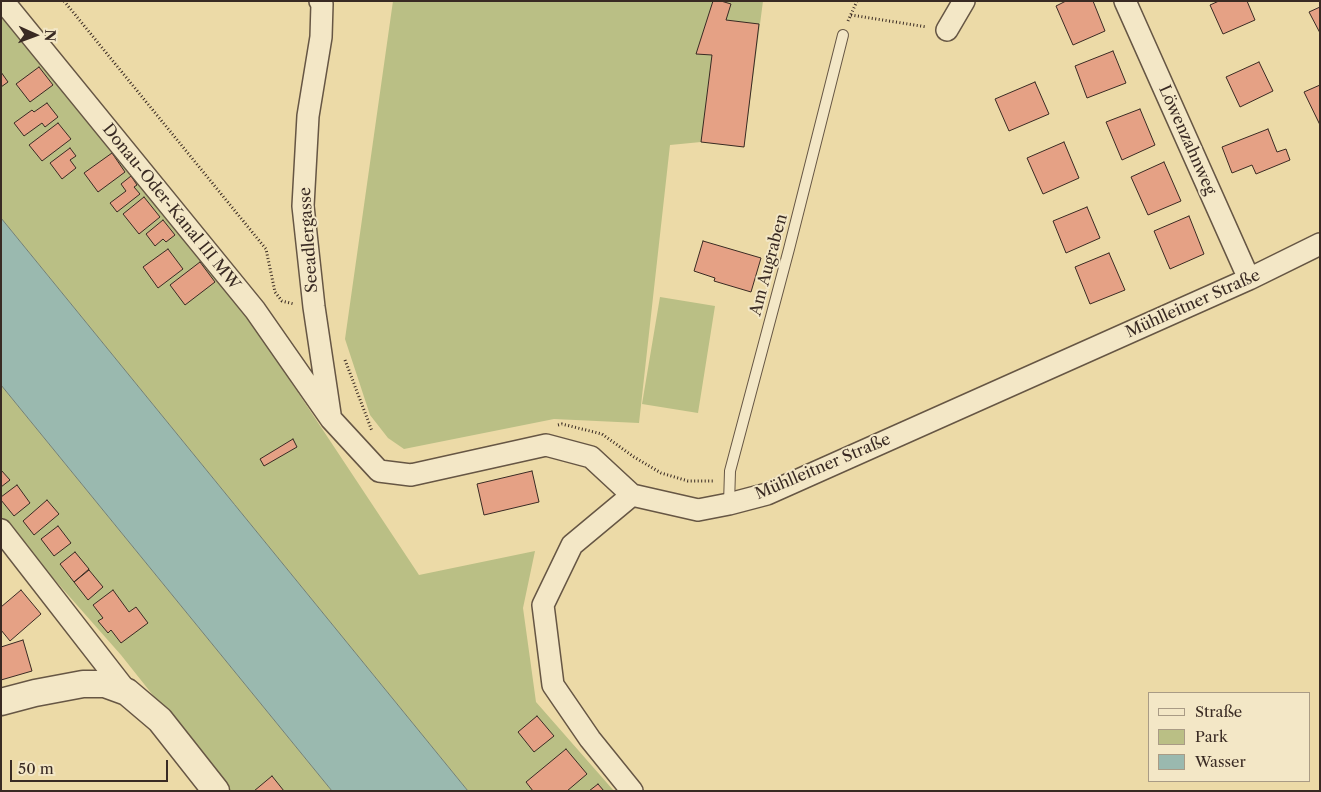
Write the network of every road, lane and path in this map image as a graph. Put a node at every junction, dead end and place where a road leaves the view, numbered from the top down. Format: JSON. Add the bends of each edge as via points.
{"nodes":[{"id":1,"x":3,"y":1,"type":"edge"},
{"id":2,"x":64,"y":1,"type":"edge"},
{"id":3,"x":320,"y":1,"type":"edge"},
{"id":4,"x":857,"y":1,"type":"edge"},
{"id":5,"x":964,"y":1,"type":"edge"},
{"id":6,"x":1125,"y":1,"type":"edge"},
{"id":7,"x":851,"y":15,"type":"junction"},
{"id":8,"x":947,"y":30,"type":"joint"},
{"id":9,"x":843,"y":35,"type":"joint"},
{"id":10,"x":1320,"y":244,"type":"edge"},
{"id":11,"x":1249,"y":279,"type":"junction"},
{"id":12,"x":314,"y":307,"type":"junction"},
{"id":13,"x":343,"y":353,"type":"dead end"},
{"id":14,"x":331,"y":419,"type":"junction"},
{"id":15,"x":555,"y":426,"type":"dead end"},
{"id":16,"x":372,"y":433,"type":"dead end"},
{"id":17,"x":729,"y":480,"type":"junction"},
{"id":18,"x":632,"y":495,"type":"junction"},
{"id":19,"x":729,"y":504,"type":"junction"},
{"id":20,"x":1,"y":530,"type":"edge"},
{"id":21,"x":127,"y":692,"type":"junction"},
{"id":22,"x":1,"y":702,"type":"edge"},
{"id":23,"x":216,"y":791,"type":"edge"},
{"id":24,"x":632,"y":791,"type":"edge"}],
"edges":[{"from":1,"to":14,"type":"street","name":"Donau-Oder-Kanal III MW","via":[[255,310]]},
{"from":2,"to":12,"type":"path","via":[[266,249],[275,292],[282,301]]},
{"from":3,"to":12,"type":"street","name":"Seeadlergasse","via":[[321,37],[308,116],[303,206]]},
{"from":4,"to":7,"type":"path"},
{"from":5,"to":8,"type":"street"},
{"from":6,"to":11,"type":"street","name":"Löwenzahnweg"},
{"from":7,"to":8,"type":"path"},
{"from":7,"to":9,"type":"path"},
{"from":9,"to":17,"type":"lane","name":"Am Augraben"},
{"from":10,"to":11,"type":"street","name":"Mühlleitner Straße"},
{"from":11,"to":19,"type":"street","name":"Mühlleitner Straße","via":[[767,494]]},
{"from":12,"to":14,"type":"street","name":"Seeadlergasse"},
{"from":13,"to":16,"type":"path"},
{"from":14,"to":18,"type":"street","via":[[379,472],[411,475],[546,445],[591,457]]},
{"from":15,"to":17,"type":"path","via":[[562,424],[602,434],[661,473],[688,481]]},
{"from":17,"to":19,"type":"lane","name":"Am Augraben"},
{"from":18,"to":19,"type":"street","name":"Mühlleitner Straße","via":[[698,510]]},
{"from":18,"to":24,"type":"street","via":[[572,545],[543,605],[553,685],[590,739]]},
{"from":20,"to":21,"type":"street"},
{"from":21,"to":22,"type":"street","via":[[105,684],[83,684]]},
{"from":21,"to":23,"type":"street","via":[[160,720]]}]}
